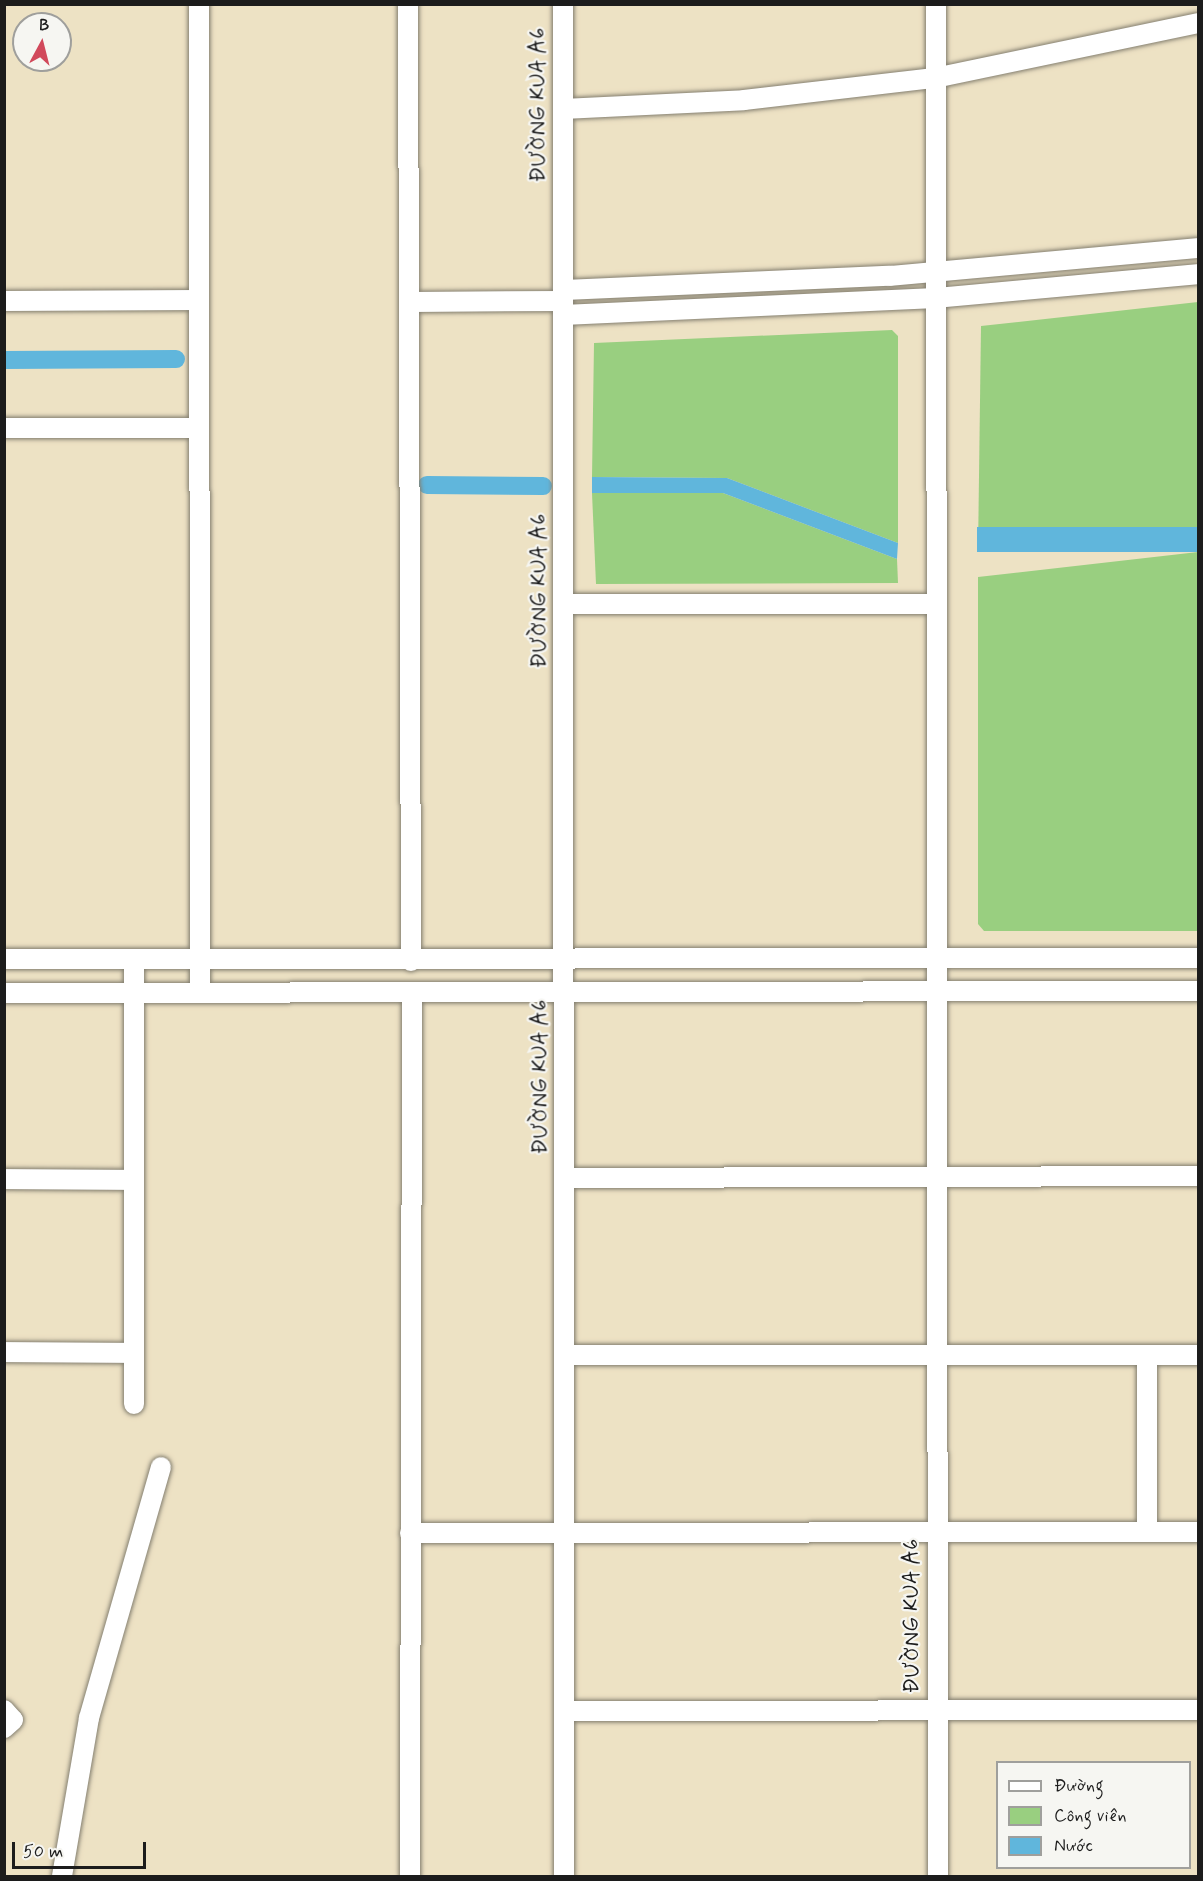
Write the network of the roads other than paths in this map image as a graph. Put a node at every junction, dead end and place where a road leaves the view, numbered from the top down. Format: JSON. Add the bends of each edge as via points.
{"nodes":[{"id":1,"x":199,"y":4,"type":"edge"},
{"id":2,"x":408,"y":4,"type":"edge"},
{"id":3,"x":563,"y":4,"type":"edge"},
{"id":4,"x":936,"y":4,"type":"edge"},
{"id":5,"x":1198,"y":23,"type":"edge"},
{"id":6,"x":935,"y":78,"type":"junction"},
{"id":7,"x":563,"y":109,"type":"junction"},
{"id":8,"x":1198,"y":248,"type":"edge"},
{"id":9,"x":936,"y":272,"type":"junction"},
{"id":10,"x":1198,"y":274,"type":"edge"},
{"id":11,"x":936,"y":298,"type":"junction"},
{"id":12,"x":199,"y":300,"type":"junction"},
{"id":13,"x":4,"y":301,"type":"edge"},
{"id":14,"x":411,"y":302,"type":"junction"},
{"id":15,"x":563,"y":302,"type":"junction"},
{"id":16,"x":4,"y":428,"type":"edge"},
{"id":17,"x":199,"y":428,"type":"junction"},
{"id":18,"x":564,"y":604,"type":"junction"},
{"id":19,"x":937,"y":604,"type":"junction"},
{"id":20,"x":1198,"y":958,"type":"edge"},
{"id":21,"x":4,"y":959,"type":"edge"},
{"id":22,"x":134,"y":960,"type":"junction"},
{"id":23,"x":200,"y":960,"type":"junction"},
{"id":24,"x":938,"y":960,"type":"junction"},
{"id":25,"x":411,"y":961,"type":"junction"},
{"id":26,"x":565,"y":961,"type":"junction"},
{"id":27,"x":938,"y":991,"type":"junction"},
{"id":28,"x":1198,"y":991,"type":"edge"},
{"id":29,"x":4,"y":993,"type":"edge"},
{"id":30,"x":134,"y":993,"type":"junction"},
{"id":31,"x":200,"y":993,"type":"junction"},
{"id":32,"x":412,"y":993,"type":"junction"},
{"id":33,"x":565,"y":994,"type":"junction"},
{"id":34,"x":1198,"y":1176,"type":"edge"},
{"id":35,"x":939,"y":1177,"type":"junction"},
{"id":36,"x":565,"y":1178,"type":"junction"},
{"id":37,"x":4,"y":1179,"type":"edge"},
{"id":38,"x":134,"y":1180,"type":"junction"},
{"id":39,"x":4,"y":1352,"type":"edge"},
{"id":40,"x":134,"y":1353,"type":"junction"},
{"id":41,"x":565,"y":1355,"type":"junction"},
{"id":42,"x":938,"y":1355,"type":"junction"},
{"id":43,"x":1147,"y":1355,"type":"junction"},
{"id":44,"x":1198,"y":1355,"type":"edge"},
{"id":45,"x":134,"y":1404,"type":"dead end"},
{"id":46,"x":161,"y":1467,"type":"dead end"},
{"id":47,"x":937,"y":1532,"type":"junction"},
{"id":48,"x":1147,"y":1532,"type":"junction"},
{"id":49,"x":1198,"y":1532,"type":"edge"},
{"id":50,"x":410,"y":1533,"type":"junction"},
{"id":51,"x":565,"y":1533,"type":"junction"},
{"id":52,"x":4,"y":1710,"type":"edge"},
{"id":53,"x":937,"y":1710,"type":"junction"},
{"id":54,"x":1198,"y":1710,"type":"edge"},
{"id":55,"x":564,"y":1711,"type":"junction"},
{"id":56,"x":4,"y":1728,"type":"edge"},
{"id":57,"x":62,"y":1876,"type":"edge"},
{"id":58,"x":410,"y":1876,"type":"edge"},
{"id":59,"x":564,"y":1876,"type":"edge"},
{"id":60,"x":938,"y":1876,"type":"edge"}],
"edges":[{"from":1,"to":12,"type":"street"},
{"from":2,"to":14,"type":"street"},
{"from":3,"to":7,"type":"street","name":"ĐƯỜNG KUA A6"},
{"from":4,"to":6,"type":"street","name":"ĐƯỜNG KUA A6"},
{"from":5,"to":6,"type":"street"},
{"from":6,"to":7,"type":"street","via":[[744,100]]},
{"from":6,"to":9,"type":"street","name":"ĐƯỜNG KUA A6"},
{"from":7,"to":15,"type":"street","name":"ĐƯỜNG KUA A6"},
{"from":8,"to":9,"type":"street"},
{"from":9,"to":11,"type":"street","name":"ĐƯỜNG KUA A6"},
{"from":9,"to":15,"type":"street"},
{"from":10,"to":11,"type":"street"},
{"from":11,"to":15,"type":"street"},
{"from":11,"to":19,"type":"street","name":"ĐƯỜNG KUA A6"},
{"from":12,"to":13,"type":"street"},
{"from":12,"to":17,"type":"street"},
{"from":14,"to":15,"type":"street"},
{"from":14,"to":25,"type":"street"},
{"from":15,"to":18,"type":"street","name":"ĐƯỜNG KUA A6"},
{"from":16,"to":17,"type":"street"},
{"from":17,"to":23,"type":"street"},
{"from":18,"to":19,"type":"street"},
{"from":18,"to":26,"type":"street","name":"ĐƯỜNG KUA A6"},
{"from":19,"to":24,"type":"street","name":"ĐƯỜNG KUA A6"},
{"from":20,"to":24,"type":"street"},
{"from":21,"to":22,"type":"street"},
{"from":22,"to":23,"type":"street"},
{"from":22,"to":30,"type":"street"},
{"from":23,"to":25,"type":"street"},
{"from":23,"to":31,"type":"street"},
{"from":24,"to":26,"type":"street"},
{"from":24,"to":27,"type":"street","name":"ĐƯỜNG KUA A6"},
{"from":25,"to":26,"type":"street"},
{"from":26,"to":33,"type":"street","name":"ĐƯỜNG KUA A6"},
{"from":27,"to":28,"type":"street"},
{"from":27,"to":33,"type":"street"},
{"from":27,"to":35,"type":"street","name":"ĐƯỜNG KUA A6"},
{"from":29,"to":30,"type":"street"},
{"from":30,"to":31,"type":"street"},
{"from":30,"to":38,"type":"street"},
{"from":31,"to":32,"type":"street"},
{"from":32,"to":33,"type":"street"},
{"from":32,"to":50,"type":"street"},
{"from":33,"to":36,"type":"street","name":"ĐƯỜNG KUA A6"},
{"from":34,"to":35,"type":"street","name":"ĐƯỜNG KUA A6"},
{"from":35,"to":36,"type":"street","name":"ĐƯỜNG KUA A6"},
{"from":35,"to":42,"type":"street","name":"ĐƯỜNG KUA A6"},
{"from":36,"to":41,"type":"street","name":"ĐƯỜNG KUA A6"},
{"from":37,"to":38,"type":"street"},
{"from":38,"to":40,"type":"street"},
{"from":39,"to":40,"type":"street"},
{"from":40,"to":45,"type":"street"},
{"from":41,"to":42,"type":"street"},
{"from":41,"to":51,"type":"street","name":"ĐƯỜNG KUA A6"},
{"from":42,"to":43,"type":"street"},
{"from":42,"to":47,"type":"street","name":"ĐƯỜNG KUA A6"},
{"from":43,"to":44,"type":"street"},
{"from":43,"to":48,"type":"street"},
{"from":46,"to":57,"type":"street","via":[[89,1718]]},
{"from":47,"to":48,"type":"street"},
{"from":47,"to":51,"type":"street"},
{"from":47,"to":53,"type":"street","name":"ĐƯỜNG KUA A6"},
{"from":48,"to":49,"type":"street"},
{"from":50,"to":51,"type":"street"},
{"from":50,"to":58,"type":"street"},
{"from":51,"to":55,"type":"street","name":"ĐƯỜNG KUA A6"},
{"from":52,"to":56,"type":"street","via":[[13,1720]]},
{"from":53,"to":54,"type":"street"},
{"from":53,"to":55,"type":"street"},
{"from":53,"to":60,"type":"street","name":"ĐƯỜNG KUA A6"},
{"from":55,"to":59,"type":"street","name":"ĐƯỜNG KUA A6"}]}
